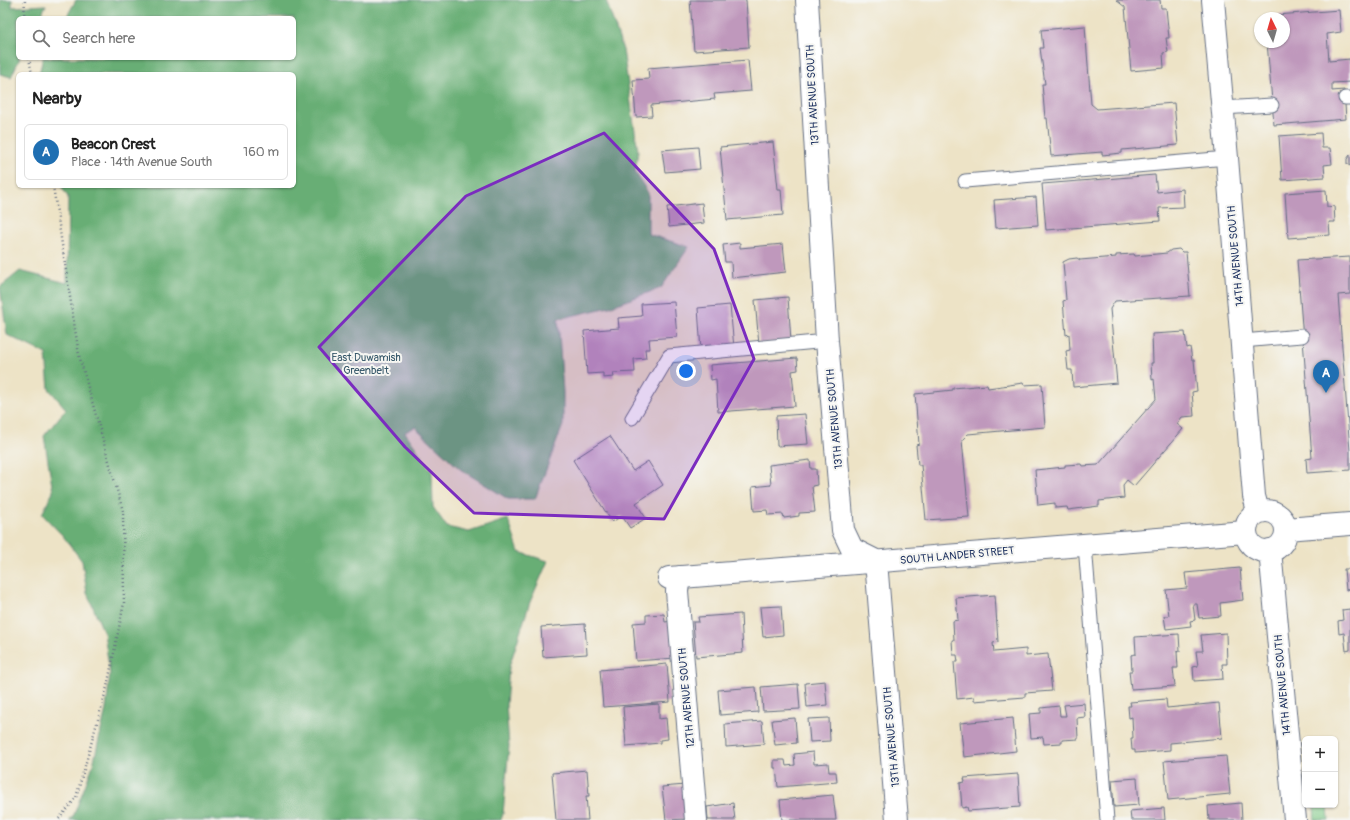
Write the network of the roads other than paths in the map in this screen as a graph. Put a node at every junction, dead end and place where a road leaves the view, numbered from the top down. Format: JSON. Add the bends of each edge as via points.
{"nodes":[{"id":1,"x":807,"y":0,"type":"edge"},
{"id":2,"x":1213,"y":0,"type":"edge"},
{"id":3,"x":1272,"y":105,"type":"dead end"},
{"id":4,"x":1222,"y":108,"type":"junction"},
{"id":5,"x":1227,"y":158,"type":"junction"},
{"id":6,"x":965,"y":181,"type":"dead end"},
{"id":7,"x":1302,"y":336,"type":"dead end"},
{"id":8,"x":1242,"y":340,"type":"junction"},
{"id":9,"x":827,"y":341,"type":"junction"},
{"id":10,"x":632,"y":418,"type":"dead end"},
{"id":11,"x":1258,"y":511,"type":"junction"},
{"id":12,"x":1350,"y":524,"type":"edge"},
{"id":13,"x":1286,"y":529,"type":"junction"},
{"id":14,"x":1245,"y":532,"type":"junction"},
{"id":15,"x":1085,"y":545,"type":"junction"},
{"id":16,"x":1270,"y":550,"type":"junction"},
{"id":17,"x":876,"y":561,"type":"junction"},
{"id":18,"x":674,"y":577,"type":"joint"},
{"id":19,"x":696,"y":820,"type":"edge"},
{"id":20,"x":897,"y":820,"type":"edge"},
{"id":21,"x":1106,"y":820,"type":"edge"},
{"id":22,"x":1294,"y":820,"type":"edge"}],
"edges":[{"from":1,"to":9,"type":"street","name":"13TH AVENUE SOUTH"},
{"from":2,"to":4,"type":"street","name":"14TH AVENUE SOUTH"},
{"from":3,"to":4,"type":"lane"},
{"from":4,"to":5,"type":"street","name":"14TH AVENUE SOUTH"},
{"from":5,"to":6,"type":"lane"},
{"from":5,"to":8,"type":"street","name":"14TH AVENUE SOUTH"},
{"from":7,"to":8,"type":"lane"},
{"from":8,"to":11,"type":"street","name":"14TH AVENUE SOUTH","via":[[1254,496]]},
{"from":9,"to":10,"type":"lane","via":[[669,356]]},
{"from":9,"to":17,"type":"street","name":"13TH AVENUE SOUTH","via":[[843,530],[852,549]]},
{"from":11,"to":13,"type":"street","via":[[1273,511],[1284,521]]},
{"from":11,"to":14,"type":"street","via":[[1250,517]]},
{"from":12,"to":13,"type":"street"},
{"from":13,"to":16,"type":"street","via":[[1281,544]]},
{"from":14,"to":15,"type":"street","name":"SOUTH LANDER STREET"},
{"from":14,"to":16,"type":"street","via":[[1252,546],[1259,550]]},
{"from":15,"to":17,"type":"street","name":"SOUTH LANDER STREET"},
{"from":15,"to":21,"type":"lane"},
{"from":16,"to":22,"type":"street","name":"14TH AVENUE SOUTH"},
{"from":17,"to":18,"type":"street","name":"SOUTH LANDER STREET"},
{"from":17,"to":20,"type":"street","name":"13TH AVENUE SOUTH"},
{"from":18,"to":19,"type":"street","name":"12TH AVENUE SOUTH"}]}
